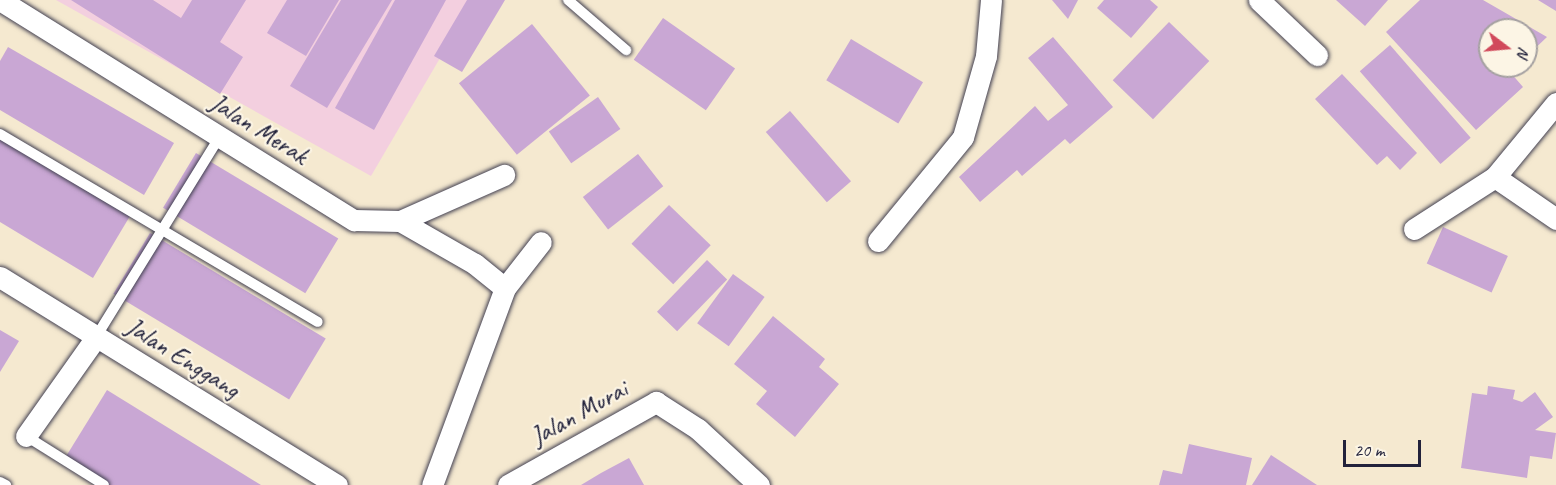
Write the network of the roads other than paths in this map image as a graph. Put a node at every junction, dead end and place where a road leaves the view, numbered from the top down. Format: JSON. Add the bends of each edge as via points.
{"nodes":[{"id":1,"x":0,"y":0,"type":"edge"},
{"id":2,"x":568,"y":0,"type":"edge"},
{"id":3,"x":991,"y":0,"type":"edge"},
{"id":4,"x":1259,"y":0,"type":"edge"},
{"id":5,"x":626,"y":50,"type":"dead end"},
{"id":6,"x":1317,"y":54,"type":"dead end"},
{"id":7,"x":1556,"y":103,"type":"edge"},
{"id":8,"x":0,"y":134,"type":"edge"},
{"id":9,"x":220,"y":136,"type":"junction"},
{"id":10,"x":504,"y":175,"type":"dead end"},
{"id":11,"x":1496,"y":177,"type":"junction"},
{"id":12,"x":1556,"y":219,"type":"edge"},
{"id":13,"x":400,"y":221,"type":"junction"},
{"id":14,"x":1414,"y":230,"type":"dead end"},
{"id":15,"x":160,"y":231,"type":"junction"},
{"id":16,"x":878,"y":241,"type":"dead end"},
{"id":17,"x":541,"y":242,"type":"dead end"},
{"id":18,"x":0,"y":277,"type":"edge"},
{"id":19,"x":505,"y":288,"type":"junction"},
{"id":20,"x":318,"y":322,"type":"dead end"},
{"id":21,"x":96,"y":336,"type":"junction"},
{"id":22,"x":27,"y":436,"type":"joint"},
{"id":23,"x":0,"y":482,"type":"edge"},
{"id":24,"x":6,"y":485,"type":"edge"},
{"id":25,"x":104,"y":485,"type":"edge"},
{"id":26,"x":337,"y":485,"type":"edge"},
{"id":27,"x":432,"y":485,"type":"edge"},
{"id":28,"x":508,"y":485,"type":"edge"},
{"id":29,"x":759,"y":485,"type":"edge"}],
"edges":[{"from":1,"to":9,"type":"street","name":"Jalan Merak"},
{"from":2,"to":5,"type":"lane"},
{"from":3,"to":16,"type":"street","via":[[986,56],[963,137]]},
{"from":4,"to":6,"type":"street"},
{"from":7,"to":11,"type":"street"},
{"from":8,"to":15,"type":"lane"},
{"from":9,"to":13,"type":"street","name":"Jalan Merak","via":[[354,220]]},
{"from":9,"to":15,"type":"lane"},
{"from":10,"to":13,"type":"street","name":"Jalan Merak"},
{"from":11,"to":12,"type":"street"},
{"from":11,"to":14,"type":"street"},
{"from":13,"to":19,"type":"street","via":[[475,264]]},
{"from":15,"to":20,"type":"lane"},
{"from":15,"to":21,"type":"lane"},
{"from":17,"to":19,"type":"street"},
{"from":18,"to":21,"type":"street","name":"Jalan Enggang"},
{"from":19,"to":27,"type":"street"},
{"from":21,"to":22,"type":"street"},
{"from":21,"to":26,"type":"street","name":"Jalan Enggang"},
{"from":22,"to":25,"type":"lane"},
{"from":23,"to":24,"type":"lane"},
{"from":28,"to":29,"type":"street","name":"Jalan Murai","via":[[656,402],[698,429]]}]}
